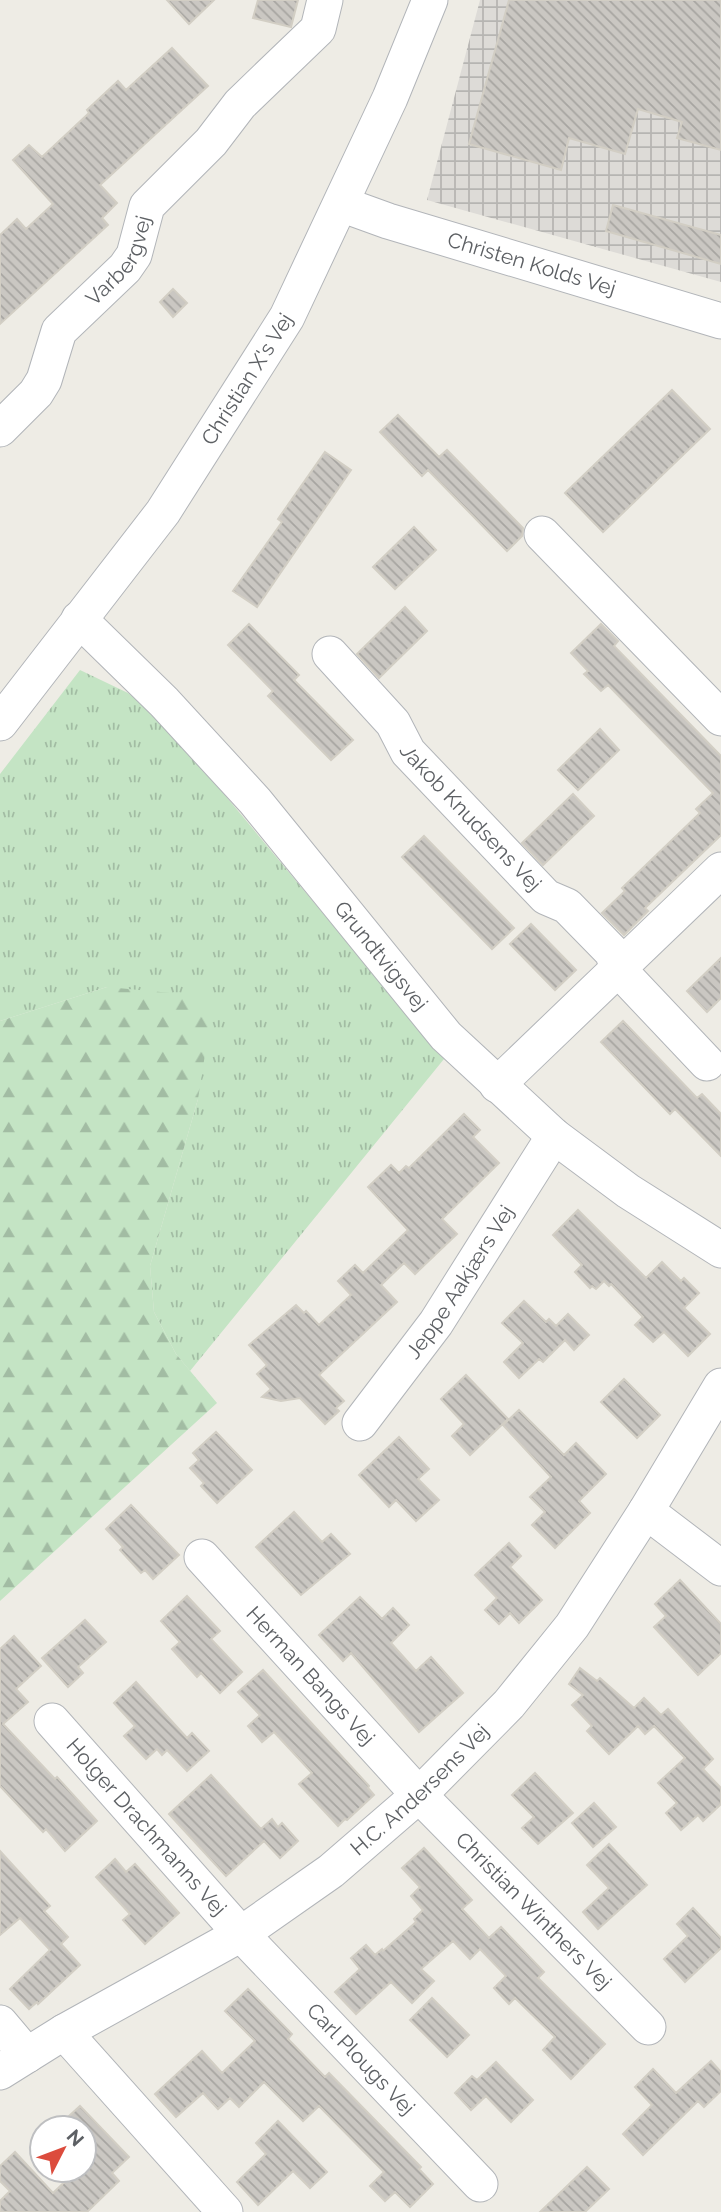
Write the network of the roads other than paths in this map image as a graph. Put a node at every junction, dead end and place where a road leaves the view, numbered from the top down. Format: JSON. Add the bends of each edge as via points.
{"nodes":[{"id":1,"x":325,"y":0,"type":"edge"},
{"id":2,"x":430,"y":0,"type":"edge"},
{"id":3,"x":341,"y":204,"type":"junction"},
{"id":4,"x":721,"y":321,"type":"edge"},
{"id":5,"x":0,"y":429,"type":"edge"},
{"id":6,"x":542,"y":534,"type":"dead end"},
{"id":7,"x":79,"y":619,"type":"junction"},
{"id":8,"x":330,"y":654,"type":"dead end"},
{"id":9,"x":721,"y":718,"type":"edge"},
{"id":10,"x":0,"y":723,"type":"edge"},
{"id":11,"x":721,"y":870,"type":"edge"},
{"id":12,"x":619,"y":970,"type":"junction"},
{"id":13,"x":707,"y":1063,"type":"dead end"},
{"id":14,"x":497,"y":1086,"type":"junction"},
{"id":15,"x":554,"y":1136,"type":"junction"},
{"id":16,"x":721,"y":1250,"type":"edge"},
{"id":17,"x":721,"y":1386,"type":"edge"},
{"id":18,"x":360,"y":1423,"type":"dead end"},
{"id":19,"x":646,"y":1511,"type":"junction"},
{"id":20,"x":202,"y":1557,"type":"dead end"},
{"id":21,"x":721,"y":1568,"type":"edge"},
{"id":22,"x":52,"y":1721,"type":"dead end"},
{"id":23,"x":419,"y":1795,"type":"junction"},
{"id":24,"x":241,"y":1934,"type":"junction"},
{"id":25,"x":0,"y":2023,"type":"edge"},
{"id":26,"x":648,"y":2027,"type":"dead end"},
{"id":27,"x":64,"y":2032,"type":"junction"},
{"id":28,"x":13,"y":2063,"type":"edge"},
{"id":29,"x":480,"y":2184,"type":"dead end"},
{"id":30,"x":225,"y":2212,"type":"edge"}],
"edges":[{"from":1,"to":5,"type":"street","name":"Varbergvej","via":[[318,29],[240,104],[211,142],[147,206],[134,255],[59,331],[40,387]]},
{"from":2,"to":3,"type":"street","name":"Christian X's Vej"},
{"from":3,"to":4,"type":"street","name":"Christen Kolds Vej"},
{"from":3,"to":7,"type":"street","name":"Christian X's Vej","via":[[287,317],[163,512]]},
{"from":6,"to":9,"type":"street"},
{"from":7,"to":10,"type":"street","name":"Christian X's Vej"},
{"from":7,"to":14,"type":"street","name":"Grundtvigsvej","via":[[256,801],[446,1035]]},
{"from":8,"to":12,"type":"street","name":"Jakob Knudsens Vej","via":[[393,723],[408,752],[546,897],[567,906],[612,952]]},
{"from":11,"to":12,"type":"street"},
{"from":12,"to":13,"type":"street","name":"Jakob Knudsens Vej"},
{"from":12,"to":14,"type":"street"},
{"from":14,"to":15,"type":"street","name":"Grundtvigsvej"},
{"from":15,"to":16,"type":"street","name":"Grundtvigsvej","via":[[628,1191]]},
{"from":15,"to":18,"type":"street","name":"Jeppe Aakjærs Vej","via":[[436,1323]]},
{"from":17,"to":19,"type":"street","name":"H.C. Andersens Vej"},
{"from":19,"to":21,"type":"street"},
{"from":19,"to":23,"type":"street","name":"H.C. Andersens Vej","via":[[572,1626],[509,1704]]},
{"from":20,"to":23,"type":"street","name":"Herman Bangs Vej"},
{"from":22,"to":24,"type":"street","name":"Holger Drachmanns Vej"},
{"from":23,"to":24,"type":"street","name":"H.C. Andersens Vej","via":[[331,1871]]},
{"from":23,"to":26,"type":"street","name":"Christian Winthers Vej"},
{"from":24,"to":27,"type":"street","name":"H.C. Andersens Vej"},
{"from":24,"to":29,"type":"street","name":"Carl Plougs Vej"},
{"from":25,"to":28,"type":"street"},
{"from":27,"to":28,"type":"street","name":"H.C. Andersens Vej"},
{"from":27,"to":30,"type":"street"}]}
